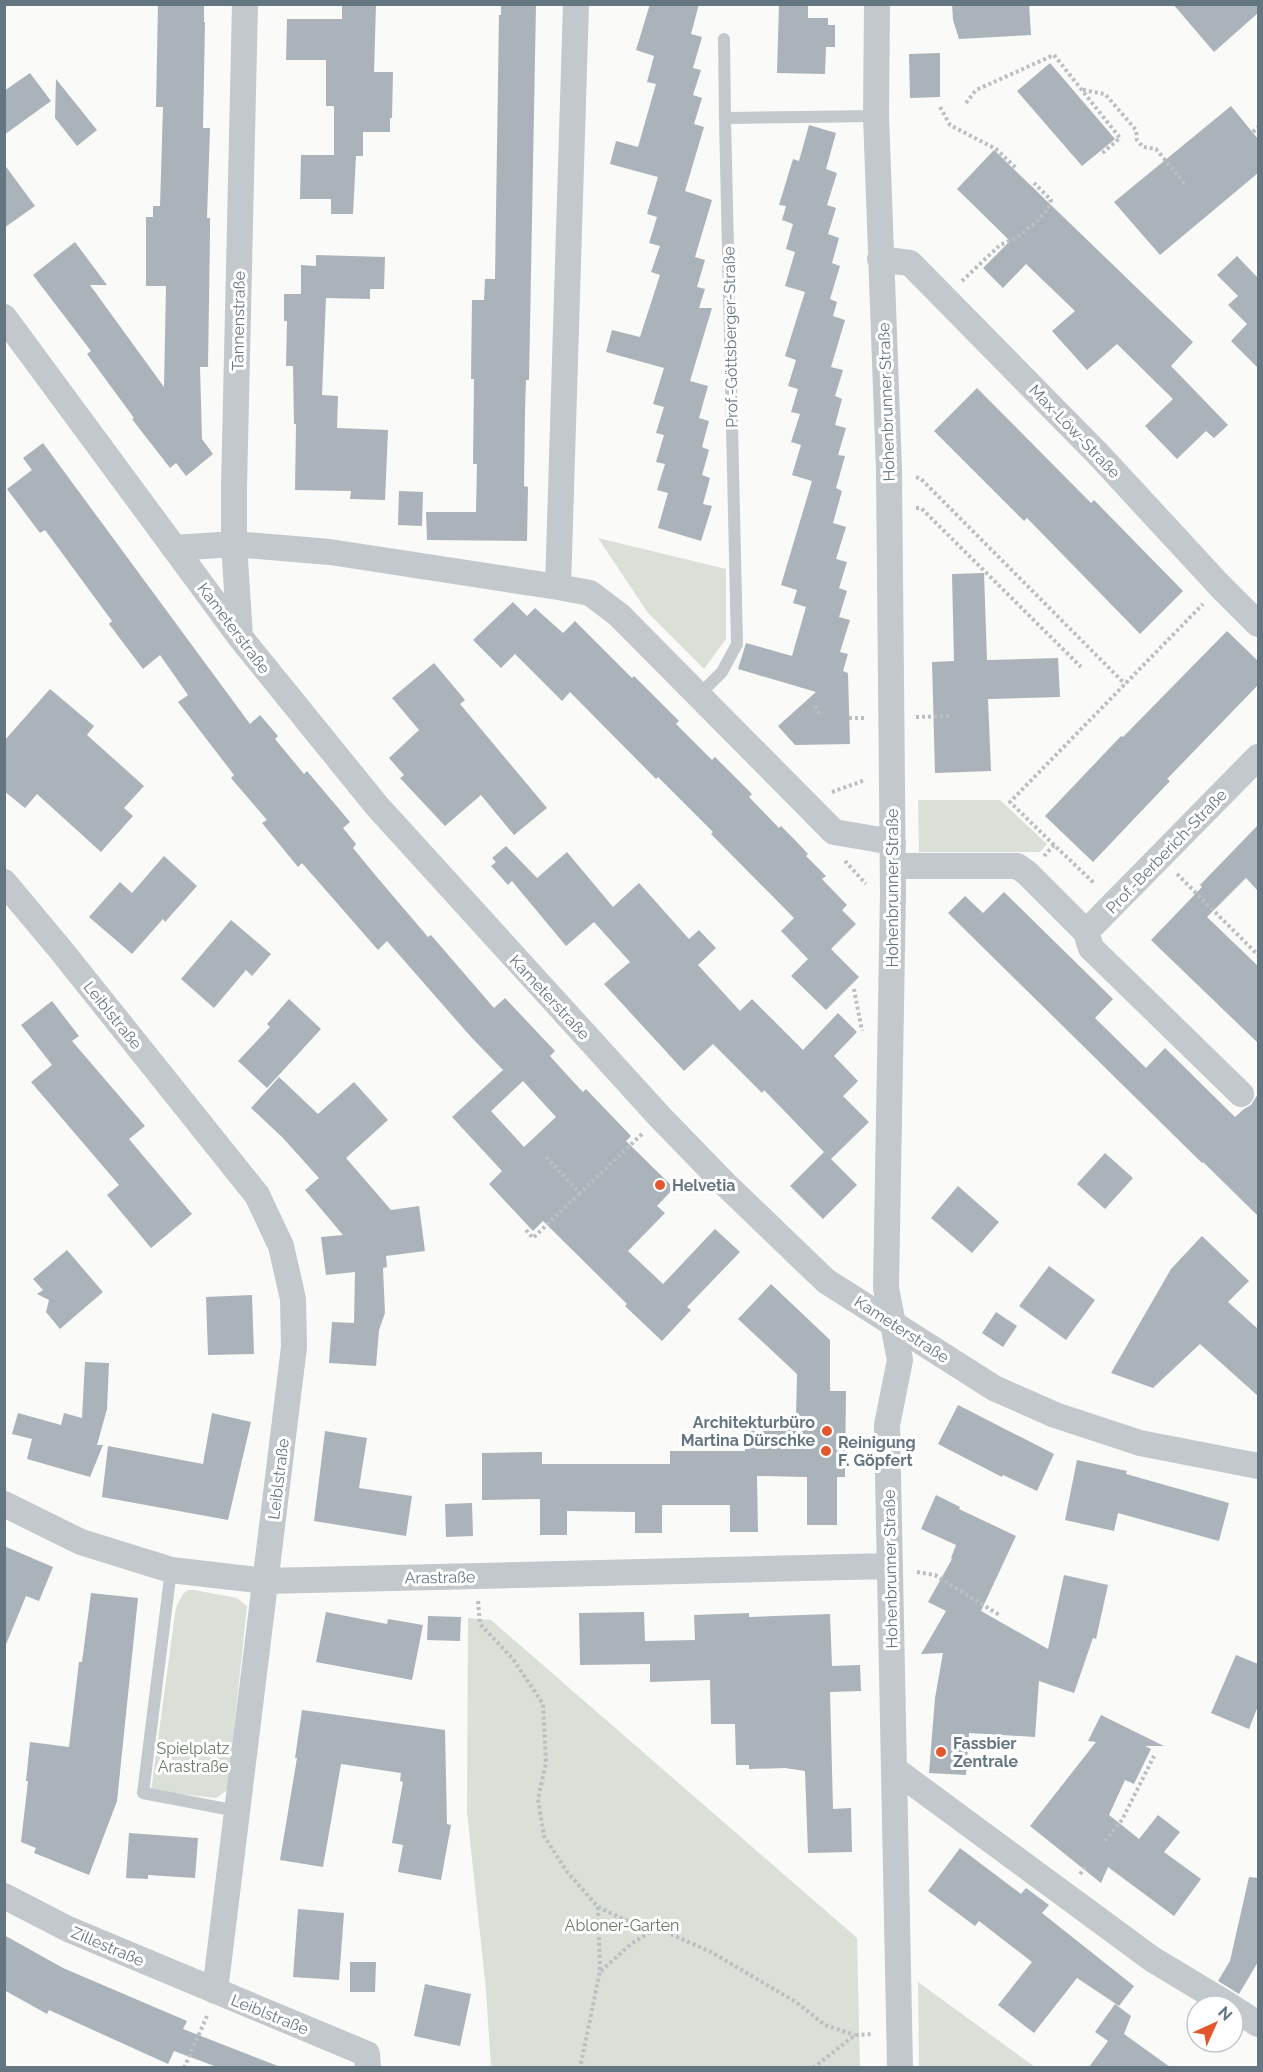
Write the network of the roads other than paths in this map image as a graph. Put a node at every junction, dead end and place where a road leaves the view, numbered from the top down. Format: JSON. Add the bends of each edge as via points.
{"nodes":[{"id":1,"x":245,"y":4,"type":"edge"},
{"id":2,"x":576,"y":4,"type":"edge"},
{"id":3,"x":877,"y":4,"type":"edge"},
{"id":4,"x":724,"y":39,"type":"dead end"},
{"id":5,"x":876,"y":116,"type":"junction"},
{"id":6,"x":724,"y":118,"type":"junction"},
{"id":7,"x":880,"y":259,"type":"junction"},
{"id":8,"x":4,"y":317,"type":"edge"},
{"id":9,"x":234,"y":544,"type":"junction"},
{"id":10,"x":174,"y":548,"type":"junction"},
{"id":11,"x":558,"y":587,"type":"junction"},
{"id":12,"x":1258,"y":624,"type":"edge"},
{"id":13,"x":240,"y":637,"type":"junction"},
{"id":14,"x":699,"y":695,"type":"junction"},
{"id":15,"x":1254,"y":770,"type":"edge"},
{"id":16,"x":893,"y":854,"type":"junction"},
{"id":17,"x":4,"y":882,"type":"edge"},
{"id":18,"x":1086,"y":932,"type":"junction"},
{"id":19,"x":1241,"y":1094,"type":"dead end"},
{"id":20,"x":894,"y":1324,"type":"junction"},
{"id":21,"x":1258,"y":1466,"type":"edge"},
{"id":22,"x":4,"y":1504,"type":"edge"},
{"id":23,"x":890,"y":1566,"type":"junction"},
{"id":24,"x":171,"y":1570,"type":"junction"},
{"id":25,"x":267,"y":1581,"type":"junction"},
{"id":26,"x":894,"y":1769,"type":"junction"},
{"id":27,"x":237,"y":1811,"type":"junction"},
{"id":28,"x":4,"y":1896,"type":"edge"},
{"id":29,"x":215,"y":1991,"type":"junction"},
{"id":30,"x":1210,"y":1994,"type":"edge"},
{"id":31,"x":1245,"y":2016,"type":"edge"},
{"id":32,"x":1258,"y":2024,"type":"edge"},
{"id":33,"x":368,"y":2067,"type":"edge"},
{"id":34,"x":900,"y":2067,"type":"edge"}],
"edges":[{"from":1,"to":9,"type":"street","name":"Tannenstraße"},
{"from":2,"to":11,"type":"street"},
{"from":3,"to":5,"type":"street","name":"Hohenbrunner Straße"},
{"from":4,"to":6,"type":"lane","name":"Prof.-Göttsberger-Straße"},
{"from":5,"to":6,"type":"lane"},
{"from":5,"to":7,"type":"street","name":"Hohenbrunner Straße"},
{"from":6,"to":14,"type":"lane","name":"Prof.-Göttsberger-Straße","via":[[737,644],[722,672]]},
{"from":7,"to":12,"type":"street","name":"Max-Löw-Straße","via":[[910,263]]},
{"from":7,"to":16,"type":"street","name":"Hohenbrunner Straße","via":[[889,470]]},
{"from":8,"to":10,"type":"street","name":"Kameterstraße"},
{"from":9,"to":10,"type":"street"},
{"from":9,"to":11,"type":"street","via":[[330,552]]},
{"from":9,"to":13,"type":"street","name":"Tannenstraße"},
{"from":10,"to":13,"type":"street","name":"Kameterstraße"},
{"from":11,"to":14,"type":"street","via":[[590,593],[619,615]]},
{"from":13,"to":20,"type":"street","name":"Kameterstraße","via":[[384,814],[660,1117],[826,1281]]},
{"from":14,"to":16,"type":"street","via":[[834,832]]},
{"from":15,"to":18,"type":"street","name":"Prof.-Berberich-Straße"},
{"from":16,"to":18,"type":"street","via":[[1017,866]]},
{"from":16,"to":20,"type":"street","name":"Hohenbrunner Straße","via":[[886,1288]]},
{"from":17,"to":25,"type":"street","name":"Leiblstraße","via":[[257,1195],[281,1246],[293,1299],[294,1347]]},
{"from":18,"to":19,"type":"street","via":[[1091,948]]},
{"from":20,"to":21,"type":"street","name":"Kameterstraße","via":[[994,1388],[1055,1415],[1140,1443]]},
{"from":20,"to":23,"type":"street","name":"Hohenbrunner Straße","via":[[900,1360],[887,1425]]},
{"from":22,"to":24,"type":"street","name":"Arastraße","via":[[81,1542]]},
{"from":23,"to":25,"type":"street","name":"Arastraße"},
{"from":23,"to":26,"type":"street","name":"Hohenbrunner Straße"},
{"from":24,"to":25,"type":"street","name":"Arastraße"},
{"from":24,"to":27,"type":"lane","via":[[143,1793]]},
{"from":25,"to":27,"type":"street","name":"Leiblstraße"},
{"from":26,"to":30,"type":"street","via":[[1152,1959]]},
{"from":26,"to":34,"type":"street","name":"Hohenbrunner Straße"},
{"from":27,"to":29,"type":"street","name":"Leiblstraße"},
{"from":28,"to":29,"type":"street","name":"Zillestraße","via":[[68,1929]]},
{"from":29,"to":33,"type":"street","name":"Leiblstraße","via":[[367,2054]]},
{"from":31,"to":32,"type":"street"}]}
